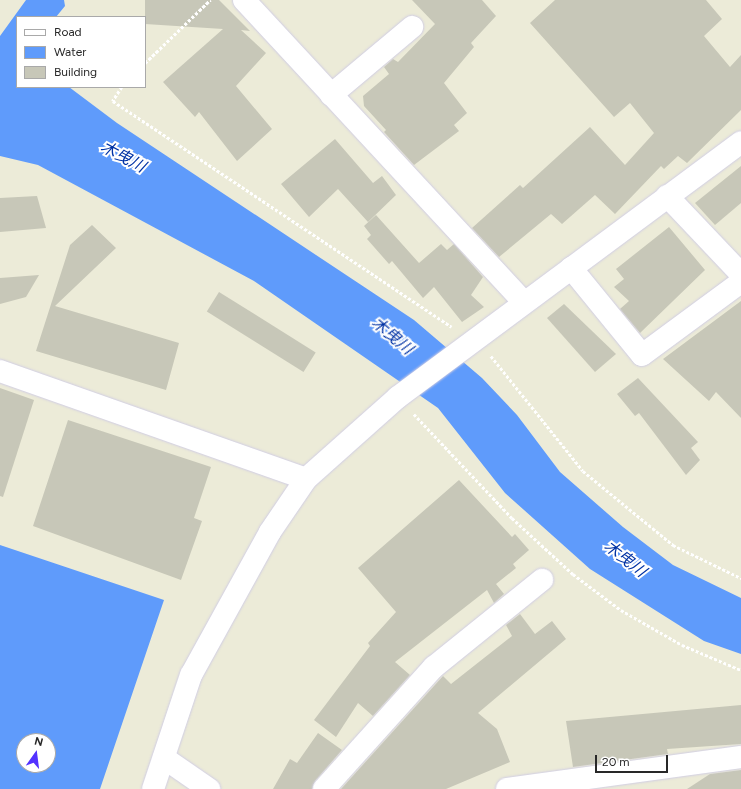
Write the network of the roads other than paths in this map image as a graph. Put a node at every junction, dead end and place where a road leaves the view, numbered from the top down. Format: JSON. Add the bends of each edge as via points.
{"nodes":[{"id":1,"x":244,"y":0,"type":"edge"},
{"id":2,"x":412,"y":27,"type":"dead end"},
{"id":3,"x":331,"y":95,"type":"junction"},
{"id":4,"x":741,"y":142,"type":"edge"},
{"id":5,"x":668,"y":196,"type":"junction"},
{"id":6,"x":571,"y":268,"type":"junction"},
{"id":7,"x":741,"y":274,"type":"edge"},
{"id":8,"x":741,"y":282,"type":"edge"},
{"id":9,"x":524,"y":302,"type":"junction"},
{"id":10,"x":0,"y":371,"type":"edge"},
{"id":11,"x":306,"y":479,"type":"junction"},
{"id":12,"x":542,"y":580,"type":"dead end"},
{"id":13,"x":741,"y":757,"type":"edge"},
{"id":14,"x":164,"y":758,"type":"junction"},
{"id":15,"x":632,"y":780,"type":"edge"},
{"id":16,"x":153,"y":789,"type":"edge"},
{"id":17,"x":209,"y":789,"type":"edge"},
{"id":18,"x":324,"y":789,"type":"edge"},
{"id":19,"x":506,"y":789,"type":"edge"}],
"edges":[{"from":1,"to":3,"type":"street"},
{"from":2,"to":3,"type":"street"},
{"from":3,"to":9,"type":"street"},
{"from":4,"to":5,"type":"street"},
{"from":5,"to":6,"type":"street"},
{"from":5,"to":7,"type":"street"},
{"from":6,"to":8,"type":"street","via":[[642,355]]},
{"from":6,"to":9,"type":"street"},
{"from":9,"to":11,"type":"street","via":[[398,397]]},
{"from":10,"to":11,"type":"street"},
{"from":11,"to":14,"type":"street","via":[[270,532],[192,675]]},
{"from":12,"to":18,"type":"street","via":[[434,667]]},
{"from":13,"to":15,"type":"street"},
{"from":14,"to":16,"type":"street"},
{"from":14,"to":17,"type":"street"},
{"from":15,"to":19,"type":"street"}]}
